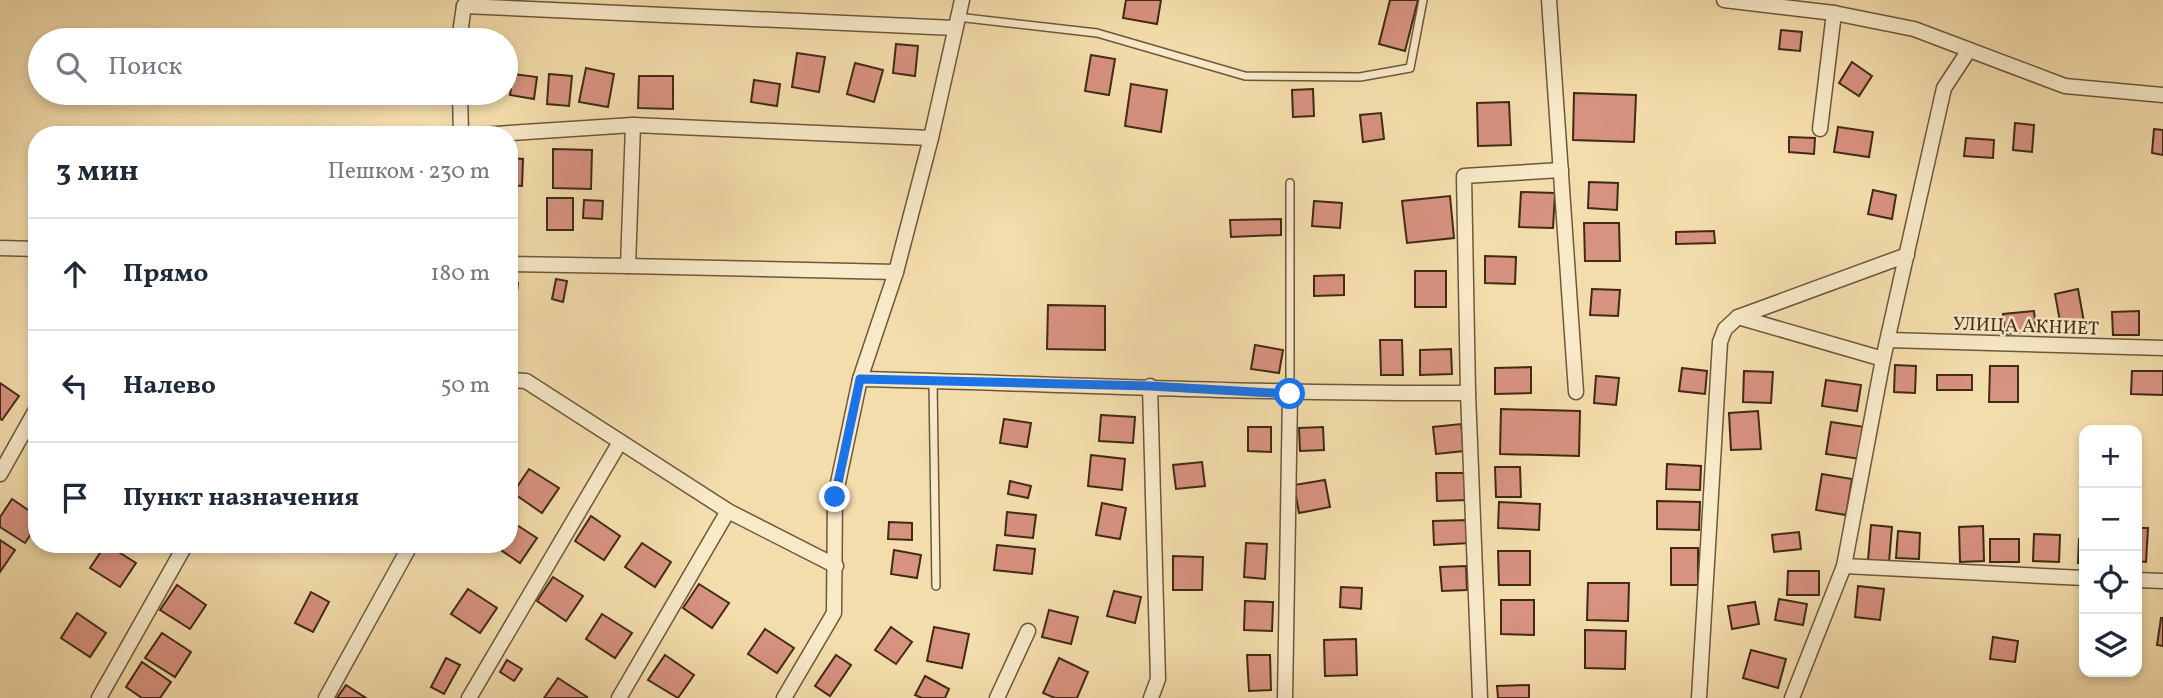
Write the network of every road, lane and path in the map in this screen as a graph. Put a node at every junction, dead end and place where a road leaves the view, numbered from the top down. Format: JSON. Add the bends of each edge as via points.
{"nodes":[{"id":1,"x":962,"y":0,"type":"edge"},
{"id":2,"x":1423,"y":0,"type":"edge"},
{"id":3,"x":1549,"y":0,"type":"edge"},
{"id":4,"x":1724,"y":0,"type":"edge"},
{"id":5,"x":467,"y":3,"type":"edge"},
{"id":6,"x":1834,"y":12,"type":"junction"},
{"id":7,"x":956,"y":23,"type":"junction"},
{"id":8,"x":462,"y":28,"type":"edge"},
{"id":9,"x":1969,"y":50,"type":"junction"},
{"id":10,"x":2163,"y":95,"type":"edge"},
{"id":11,"x":460,"y":105,"type":"edge"},
{"id":12,"x":633,"y":125,"type":"junction"},
{"id":13,"x":461,"y":126,"type":"edge"},
{"id":14,"x":1819,"y":129,"type":"dead end"},
{"id":15,"x":518,"y":132,"type":"edge"},
{"id":16,"x":931,"y":138,"type":"junction"},
{"id":17,"x":1561,"y":170,"type":"junction"},
{"id":18,"x":1290,"y":183,"type":"dead end"},
{"id":19,"x":0,"y":247,"type":"edge"},
{"id":20,"x":28,"y":249,"type":"edge"},
{"id":21,"x":1907,"y":255,"type":"junction"},
{"id":22,"x":518,"y":264,"type":"edge"},
{"id":23,"x":628,"y":266,"type":"junction"},
{"id":24,"x":896,"y":272,"type":"junction"},
{"id":25,"x":1738,"y":317,"type":"junction"},
{"id":26,"x":1888,"y":340,"type":"junction"},
{"id":27,"x":2163,"y":348,"type":"edge"},
{"id":28,"x":1883,"y":359,"type":"junction"},
{"id":29,"x":860,"y":379,"type":"junction"},
{"id":30,"x":518,"y":381,"type":"edge"},
{"id":31,"x":933,"y":381,"type":"junction"},
{"id":32,"x":1150,"y":386,"type":"junction"},
{"id":33,"x":1576,"y":392,"type":"dead end"},
{"id":34,"x":1468,"y":393,"type":"junction"},
{"id":35,"x":1290,"y":394,"type":"junction"},
{"id":36,"x":28,"y":424,"type":"edge"},
{"id":37,"x":620,"y":442,"type":"junction"},
{"id":38,"x":0,"y":474,"type":"edge"},
{"id":39,"x":728,"y":511,"type":"junction"},
{"id":40,"x":181,"y":553,"type":"edge"},
{"id":41,"x":406,"y":553,"type":"edge"},
{"id":42,"x":836,"y":566,"type":"junction"},
{"id":43,"x":1844,"y":566,"type":"junction"},
{"id":44,"x":2079,"y":578,"type":"edge"},
{"id":45,"x":2142,"y":580,"type":"edge"},
{"id":46,"x":2163,"y":581,"type":"edge"},
{"id":47,"x":936,"y":586,"type":"dead end"},
{"id":48,"x":1027,"y":631,"type":"dead end"},
{"id":49,"x":99,"y":698,"type":"edge"},
{"id":50,"x":326,"y":698,"type":"edge"},
{"id":51,"x":469,"y":698,"type":"edge"},
{"id":52,"x":619,"y":698,"type":"edge"},
{"id":53,"x":785,"y":698,"type":"edge"},
{"id":54,"x":997,"y":698,"type":"edge"},
{"id":55,"x":1151,"y":698,"type":"edge"},
{"id":56,"x":1285,"y":698,"type":"edge"},
{"id":57,"x":1480,"y":698,"type":"edge"},
{"id":58,"x":1699,"y":698,"type":"edge"},
{"id":59,"x":1792,"y":698,"type":"edge"}],
"edges":[{"from":1,"to":7,"type":"street"},
{"from":2,"to":7,"type":"lane","via":[[1410,68],[1360,77],[1245,76],[1097,33]]},
{"from":3,"to":17,"type":"street"},
{"from":4,"to":6,"type":"street"},
{"from":5,"to":7,"type":"street"},
{"from":5,"to":8,"type":"street"},
{"from":6,"to":9,"type":"street","via":[[1914,29]]},
{"from":6,"to":14,"type":"street"},
{"from":7,"to":16,"type":"street"},
{"from":9,"to":10,"type":"street","via":[[2065,86]]},
{"from":9,"to":21,"type":"street","via":[[1944,88]]},
{"from":11,"to":13,"type":"street"},
{"from":12,"to":15,"type":"street"},
{"from":12,"to":16,"type":"street"},
{"from":12,"to":23,"type":"street"},
{"from":16,"to":24,"type":"street"},
{"from":17,"to":33,"type":"street"},
{"from":17,"to":34,"type":"street","via":[[1464,176]]},
{"from":18,"to":35,"type":"lane"},
{"from":19,"to":20,"type":"street"},
{"from":21,"to":25,"type":"street"},
{"from":21,"to":26,"type":"street"},
{"from":22,"to":23,"type":"street"},
{"from":23,"to":24,"type":"street"},
{"from":24,"to":29,"type":"street"},
{"from":25,"to":28,"type":"street"},
{"from":25,"to":58,"type":"street","via":[[1725,329],[1720,342]]},
{"from":26,"to":27,"type":"street","name":"УЛИЦА АКНИЕТ"},
{"from":26,"to":28,"type":"street"},
{"from":28,"to":43,"type":"street"},
{"from":29,"to":31,"type":"street"},
{"from":29,"to":42,"type":"street","via":[[835,497]]},
{"from":30,"to":37,"type":"street","via":[[526,381]]},
{"from":31,"to":32,"type":"street"},
{"from":31,"to":47,"type":"lane"},
{"from":32,"to":35,"type":"street"},
{"from":32,"to":55,"type":"street","via":[[1158,679]]},
{"from":34,"to":35,"type":"street"},
{"from":34,"to":57,"type":"street"},
{"from":35,"to":56,"type":"street"},
{"from":36,"to":38,"type":"street"},
{"from":37,"to":39,"type":"street"},
{"from":37,"to":51,"type":"street"},
{"from":39,"to":42,"type":"street"},
{"from":39,"to":52,"type":"street"},
{"from":40,"to":49,"type":"street"},
{"from":41,"to":50,"type":"street"},
{"from":42,"to":53,"type":"street","via":[[834,613]]},
{"from":43,"to":44,"type":"street"},
{"from":43,"to":59,"type":"street"},
{"from":45,"to":46,"type":"street"},
{"from":48,"to":54,"type":"street"}]}
